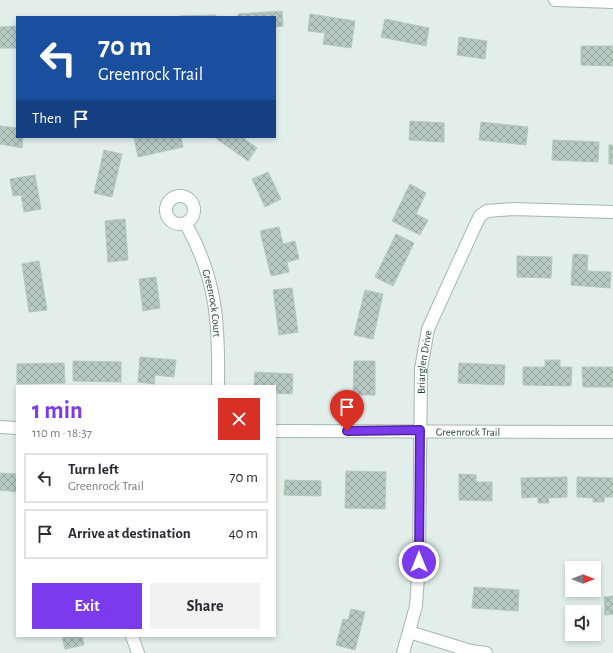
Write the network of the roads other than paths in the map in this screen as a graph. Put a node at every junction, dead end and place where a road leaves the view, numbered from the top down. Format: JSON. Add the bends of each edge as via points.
{"nodes":[{"id":1,"x":555,"y":0,"type":"edge"},
{"id":2,"x":571,"y":1,"type":"edge"},
{"id":3,"x":613,"y":2,"type":"edge"},
{"id":4,"x":613,"y":212,"type":"edge"},
{"id":5,"x":186,"y":224,"type":"dead end"},
{"id":6,"x":218,"y":385,"type":"edge"},
{"id":7,"x":0,"y":427,"type":"edge"},
{"id":8,"x":16,"y":428,"type":"edge"},
{"id":9,"x":420,"y":430,"type":"junction"},
{"id":10,"x":276,"y":431,"type":"edge"},
{"id":11,"x":613,"y":432,"type":"edge"},
{"id":12,"x":409,"y":632,"type":"junction"},
{"id":13,"x":132,"y":637,"type":"edge"},
{"id":14,"x":138,"y":653,"type":"edge"},
{"id":15,"x":403,"y":653,"type":"edge"},
{"id":16,"x":486,"y":653,"type":"edge"}],
"edges":[{"from":1,"to":2,"type":"street"},
{"from":2,"to":3,"type":"street"},
{"from":4,"to":9,"type":"street","name":"Briarglen Drive","via":[[485,207],[428,329],[421,369]]},
{"from":5,"to":6,"type":"street","name":"Greenrock Court","via":[[206,267],[216,309]]},
{"from":7,"to":8,"type":"street"},
{"from":9,"to":10,"type":"street","name":"Greenrock Trail"},
{"from":9,"to":11,"type":"street","name":"Greenrock Trail"},
{"from":9,"to":12,"type":"street","name":"Briarglen Drive","via":[[419,562],[416,606]]},
{"from":12,"to":15,"type":"street","name":"Briarglen Drive"},
{"from":12,"to":16,"type":"street","via":[[471,651]]},
{"from":13,"to":14,"type":"street"}]}
